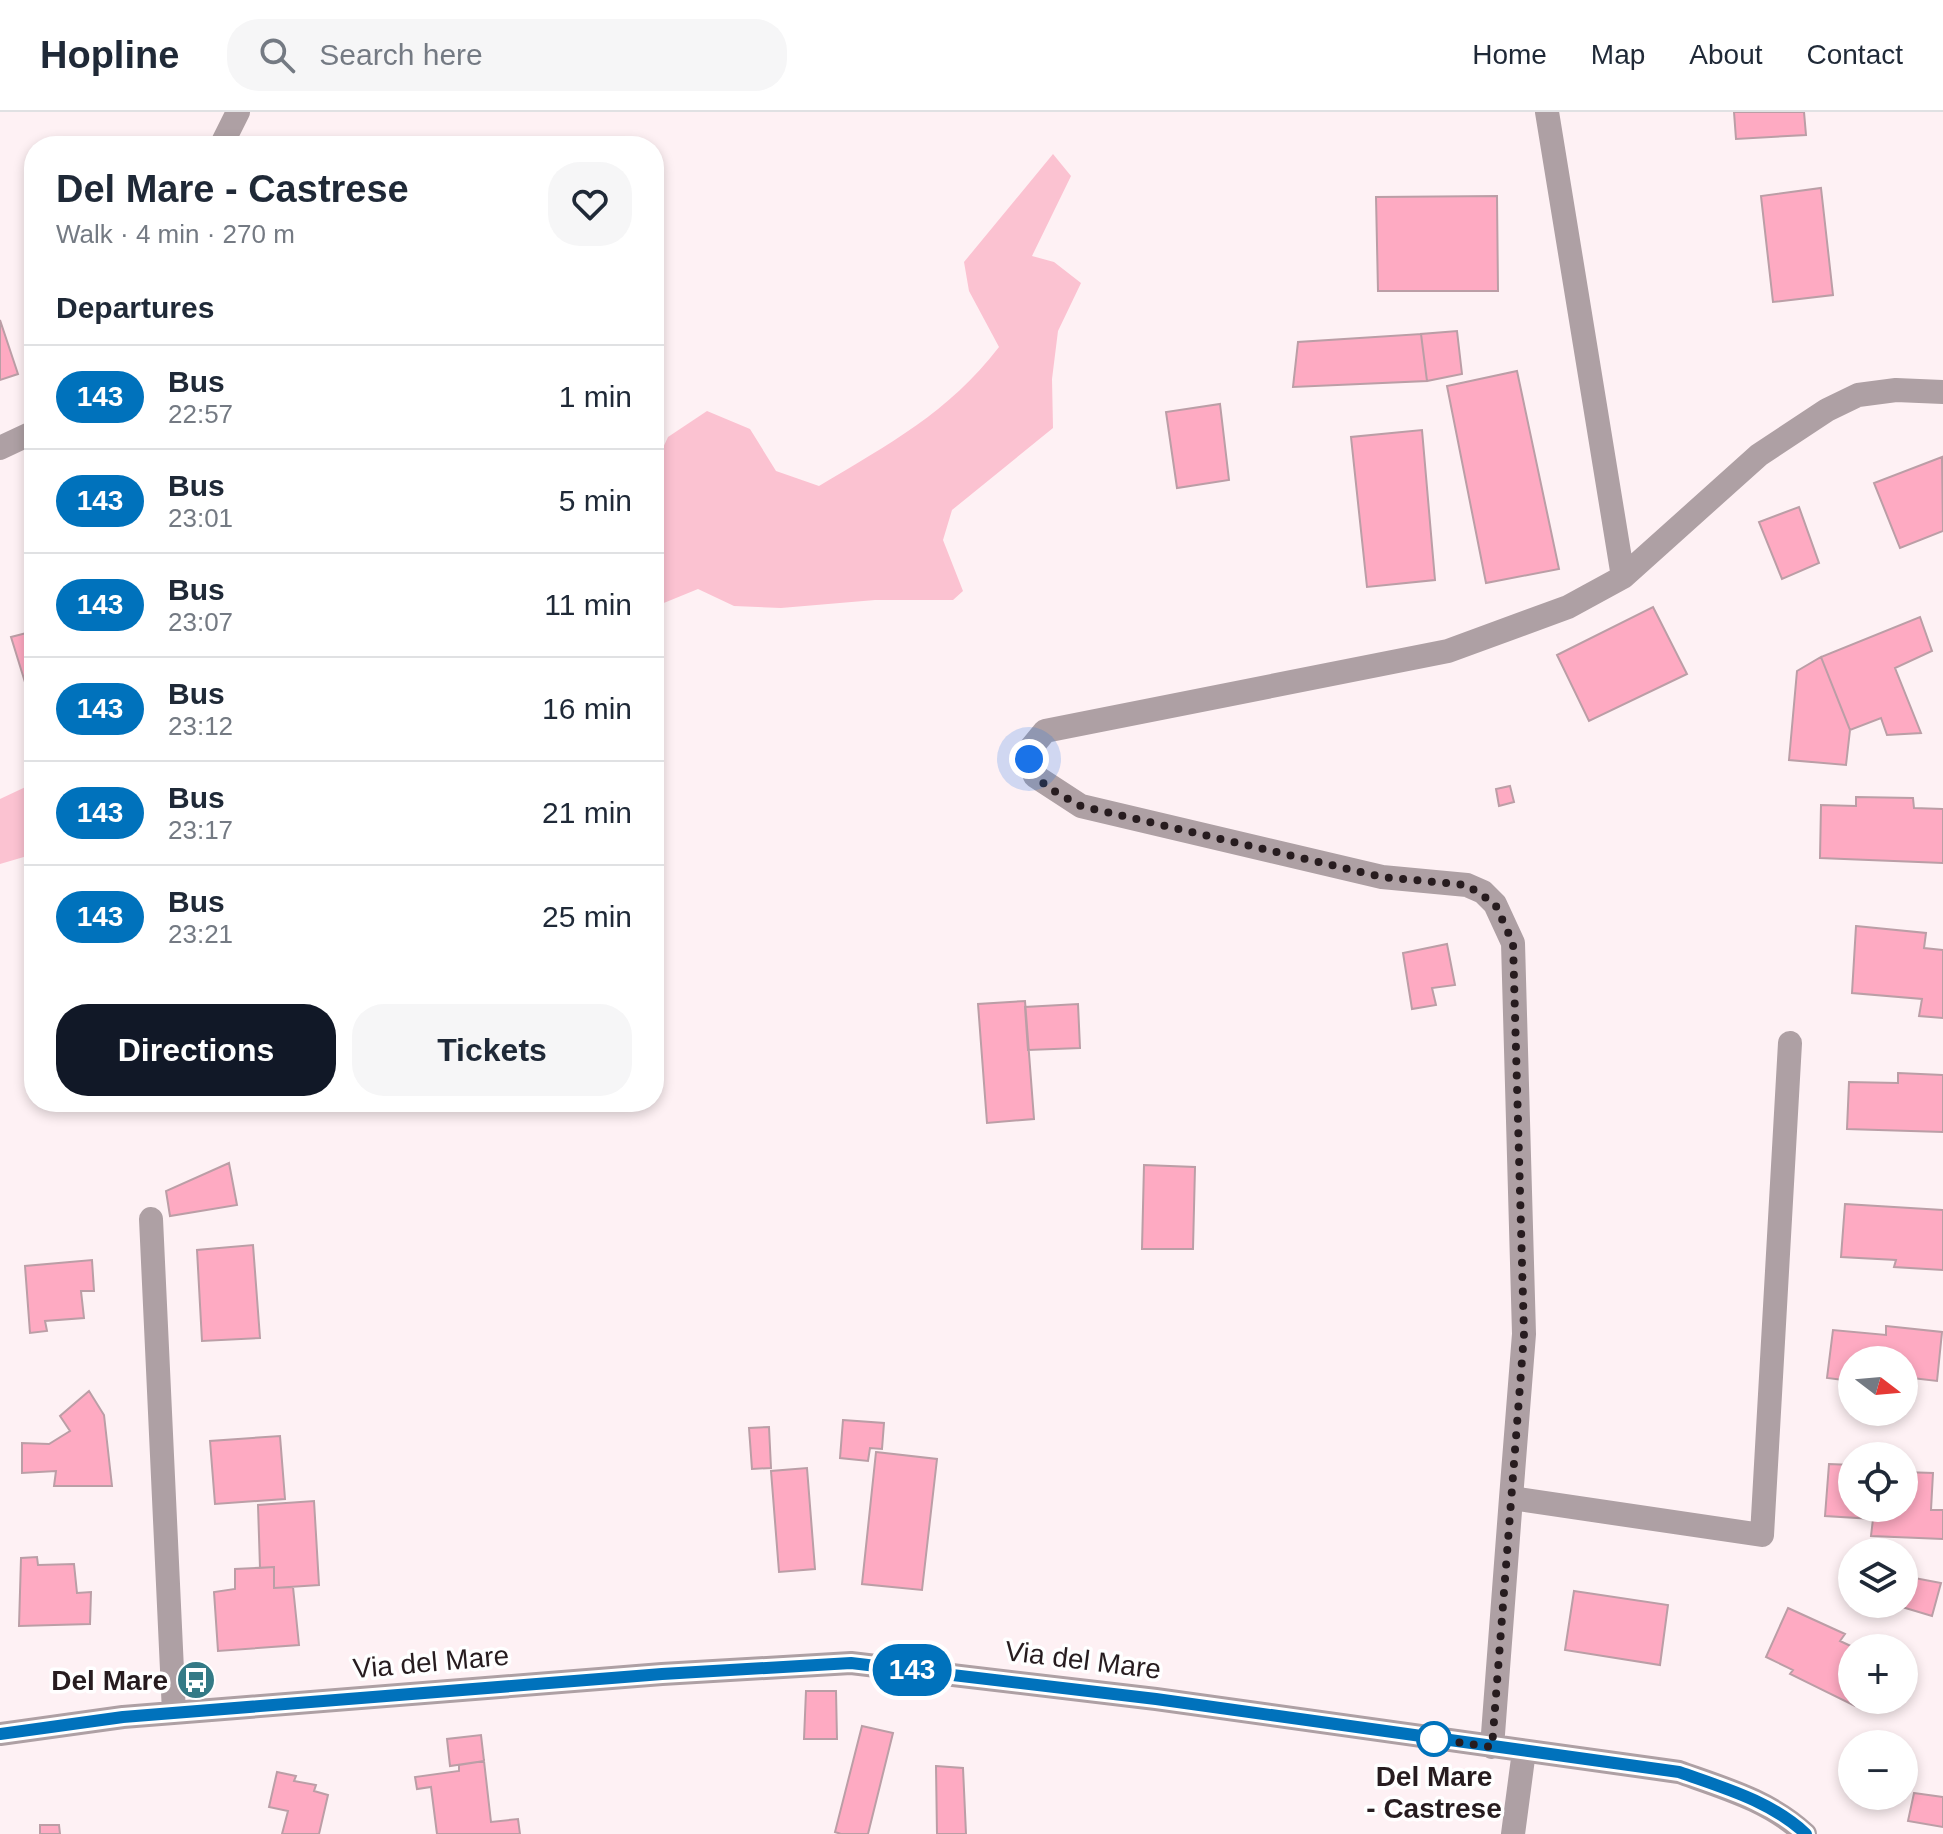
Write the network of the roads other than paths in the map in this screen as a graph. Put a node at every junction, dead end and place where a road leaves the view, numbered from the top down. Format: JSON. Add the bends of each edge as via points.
{"nodes":[{"id":1,"x":238,"y":112,"type":"edge"},
{"id":2,"x":1547,"y":112,"type":"edge"},
{"id":3,"x":226,"y":136,"type":"edge"},
{"id":4,"x":1943,"y":392,"type":"edge"},
{"id":5,"x":24,"y":437,"type":"edge"},
{"id":6,"x":0,"y":448,"type":"edge"},
{"id":7,"x":1623,"y":577,"type":"junction"},
{"id":8,"x":1790,"y":1043,"type":"dead end"},
{"id":9,"x":151,"y":1219,"type":"dead end"},
{"id":10,"x":1511,"y":1498,"type":"junction"},
{"id":11,"x":174,"y":1713,"type":"junction"},
{"id":12,"x":0,"y":1734,"type":"edge"},
{"id":13,"x":1492,"y":1747,"type":"junction"},
{"id":14,"x":1524,"y":1751,"type":"junction"},
{"id":15,"x":1513,"y":1834,"type":"edge"},
{"id":16,"x":1805,"y":1834,"type":"edge"}],
"edges":[{"from":1,"to":3,"type":"street"},
{"from":2,"to":7,"type":"street"},
{"from":4,"to":7,"type":"street","via":[[1858,395],[1827,410],[1759,455]]},
{"from":5,"to":6,"type":"street"},
{"from":7,"to":10,"type":"street","via":[[1568,607],[1448,651],[1045,731],[1036,738],[1029,759],[1041,783],[1081,806],[1382,877],[1467,885],[1495,904],[1513,943],[1523,1319]]},
{"from":8,"to":10,"type":"street","via":[[1762,1535]]},
{"from":9,"to":11,"type":"street"},
{"from":10,"to":13,"type":"street"},
{"from":11,"to":12,"type":"street","name":"Via del Mare"},
{"from":11,"to":13,"type":"street","name":"Via del Mare","via":[[851,1663]]},
{"from":13,"to":14,"type":"street","name":"Via del Mare"},
{"from":14,"to":15,"type":"street"},
{"from":14,"to":16,"type":"street","name":"Via del Mare","via":[[1679,1772],[1740,1793],[1788,1817]]}]}
